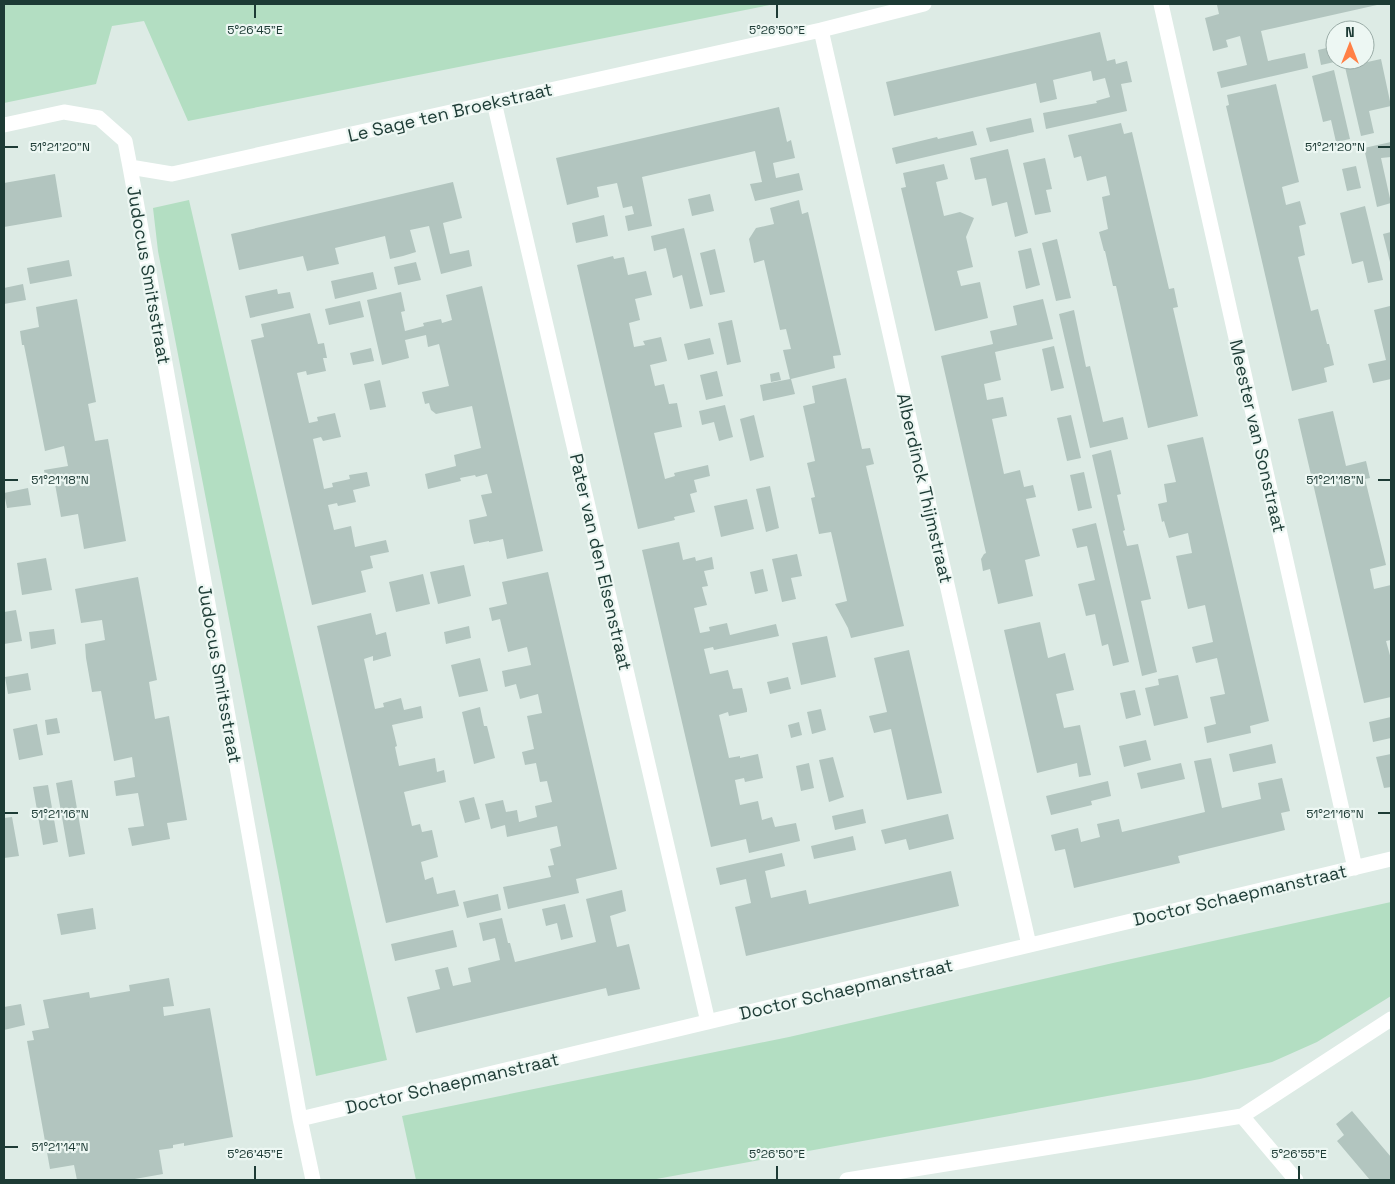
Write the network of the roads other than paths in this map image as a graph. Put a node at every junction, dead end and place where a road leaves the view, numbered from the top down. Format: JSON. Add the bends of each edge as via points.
{"nodes":[{"id":1,"x":924,"y":4,"type":"edge"},
{"id":2,"x":1161,"y":4,"type":"edge"},
{"id":3,"x":821,"y":30,"type":"junction"},
{"id":4,"x":494,"y":102,"type":"junction"},
{"id":5,"x":4,"y":124,"type":"edge"},
{"id":6,"x":130,"y":168,"type":"junction"},
{"id":7,"x":1391,"y":859,"type":"edge"},
{"id":8,"x":1354,"y":868,"type":"junction"},
{"id":9,"x":1029,"y":945,"type":"junction"},
{"id":10,"x":1391,"y":1020,"type":"edge"},
{"id":11,"x":708,"y":1022,"type":"junction"},
{"id":12,"x":1242,"y":1116,"type":"junction"},
{"id":13,"x":300,"y":1119,"type":"junction"},
{"id":14,"x":313,"y":1180,"type":"edge"},
{"id":15,"x":847,"y":1180,"type":"edge"},
{"id":16,"x":1296,"y":1180,"type":"edge"}],
"edges":[{"from":1,"to":3,"type":"street","name":"Le Sage ten Broekstraat"},
{"from":2,"to":8,"type":"street","name":"Meester van Sonstraat"},
{"from":3,"to":4,"type":"street","name":"Le Sage ten Broekstraat"},
{"from":3,"to":9,"type":"street","name":"Alberdinck Thijmstraat"},
{"from":4,"to":6,"type":"street","name":"Le Sage ten Broekstraat","via":[[172,174]]},
{"from":4,"to":11,"type":"street","name":"Pater van den Elsenstraat"},
{"from":5,"to":6,"type":"street","via":[[64,112],[99,118],[125,141]]},
{"from":6,"to":13,"type":"street","name":"Judocus Smitsstraat"},
{"from":7,"to":8,"type":"street","name":"Doctor Schaepmanstraat"},
{"from":8,"to":9,"type":"street","name":"Doctor Schaepmanstraat"},
{"from":9,"to":11,"type":"street","name":"Doctor Schaepmanstraat"},
{"from":10,"to":12,"type":"street"},
{"from":11,"to":13,"type":"street","name":"Doctor Schaepmanstraat"},
{"from":12,"to":15,"type":"street"},
{"from":12,"to":16,"type":"street"},
{"from":13,"to":14,"type":"street","name":"Judocus Smitsstraat"}]}
